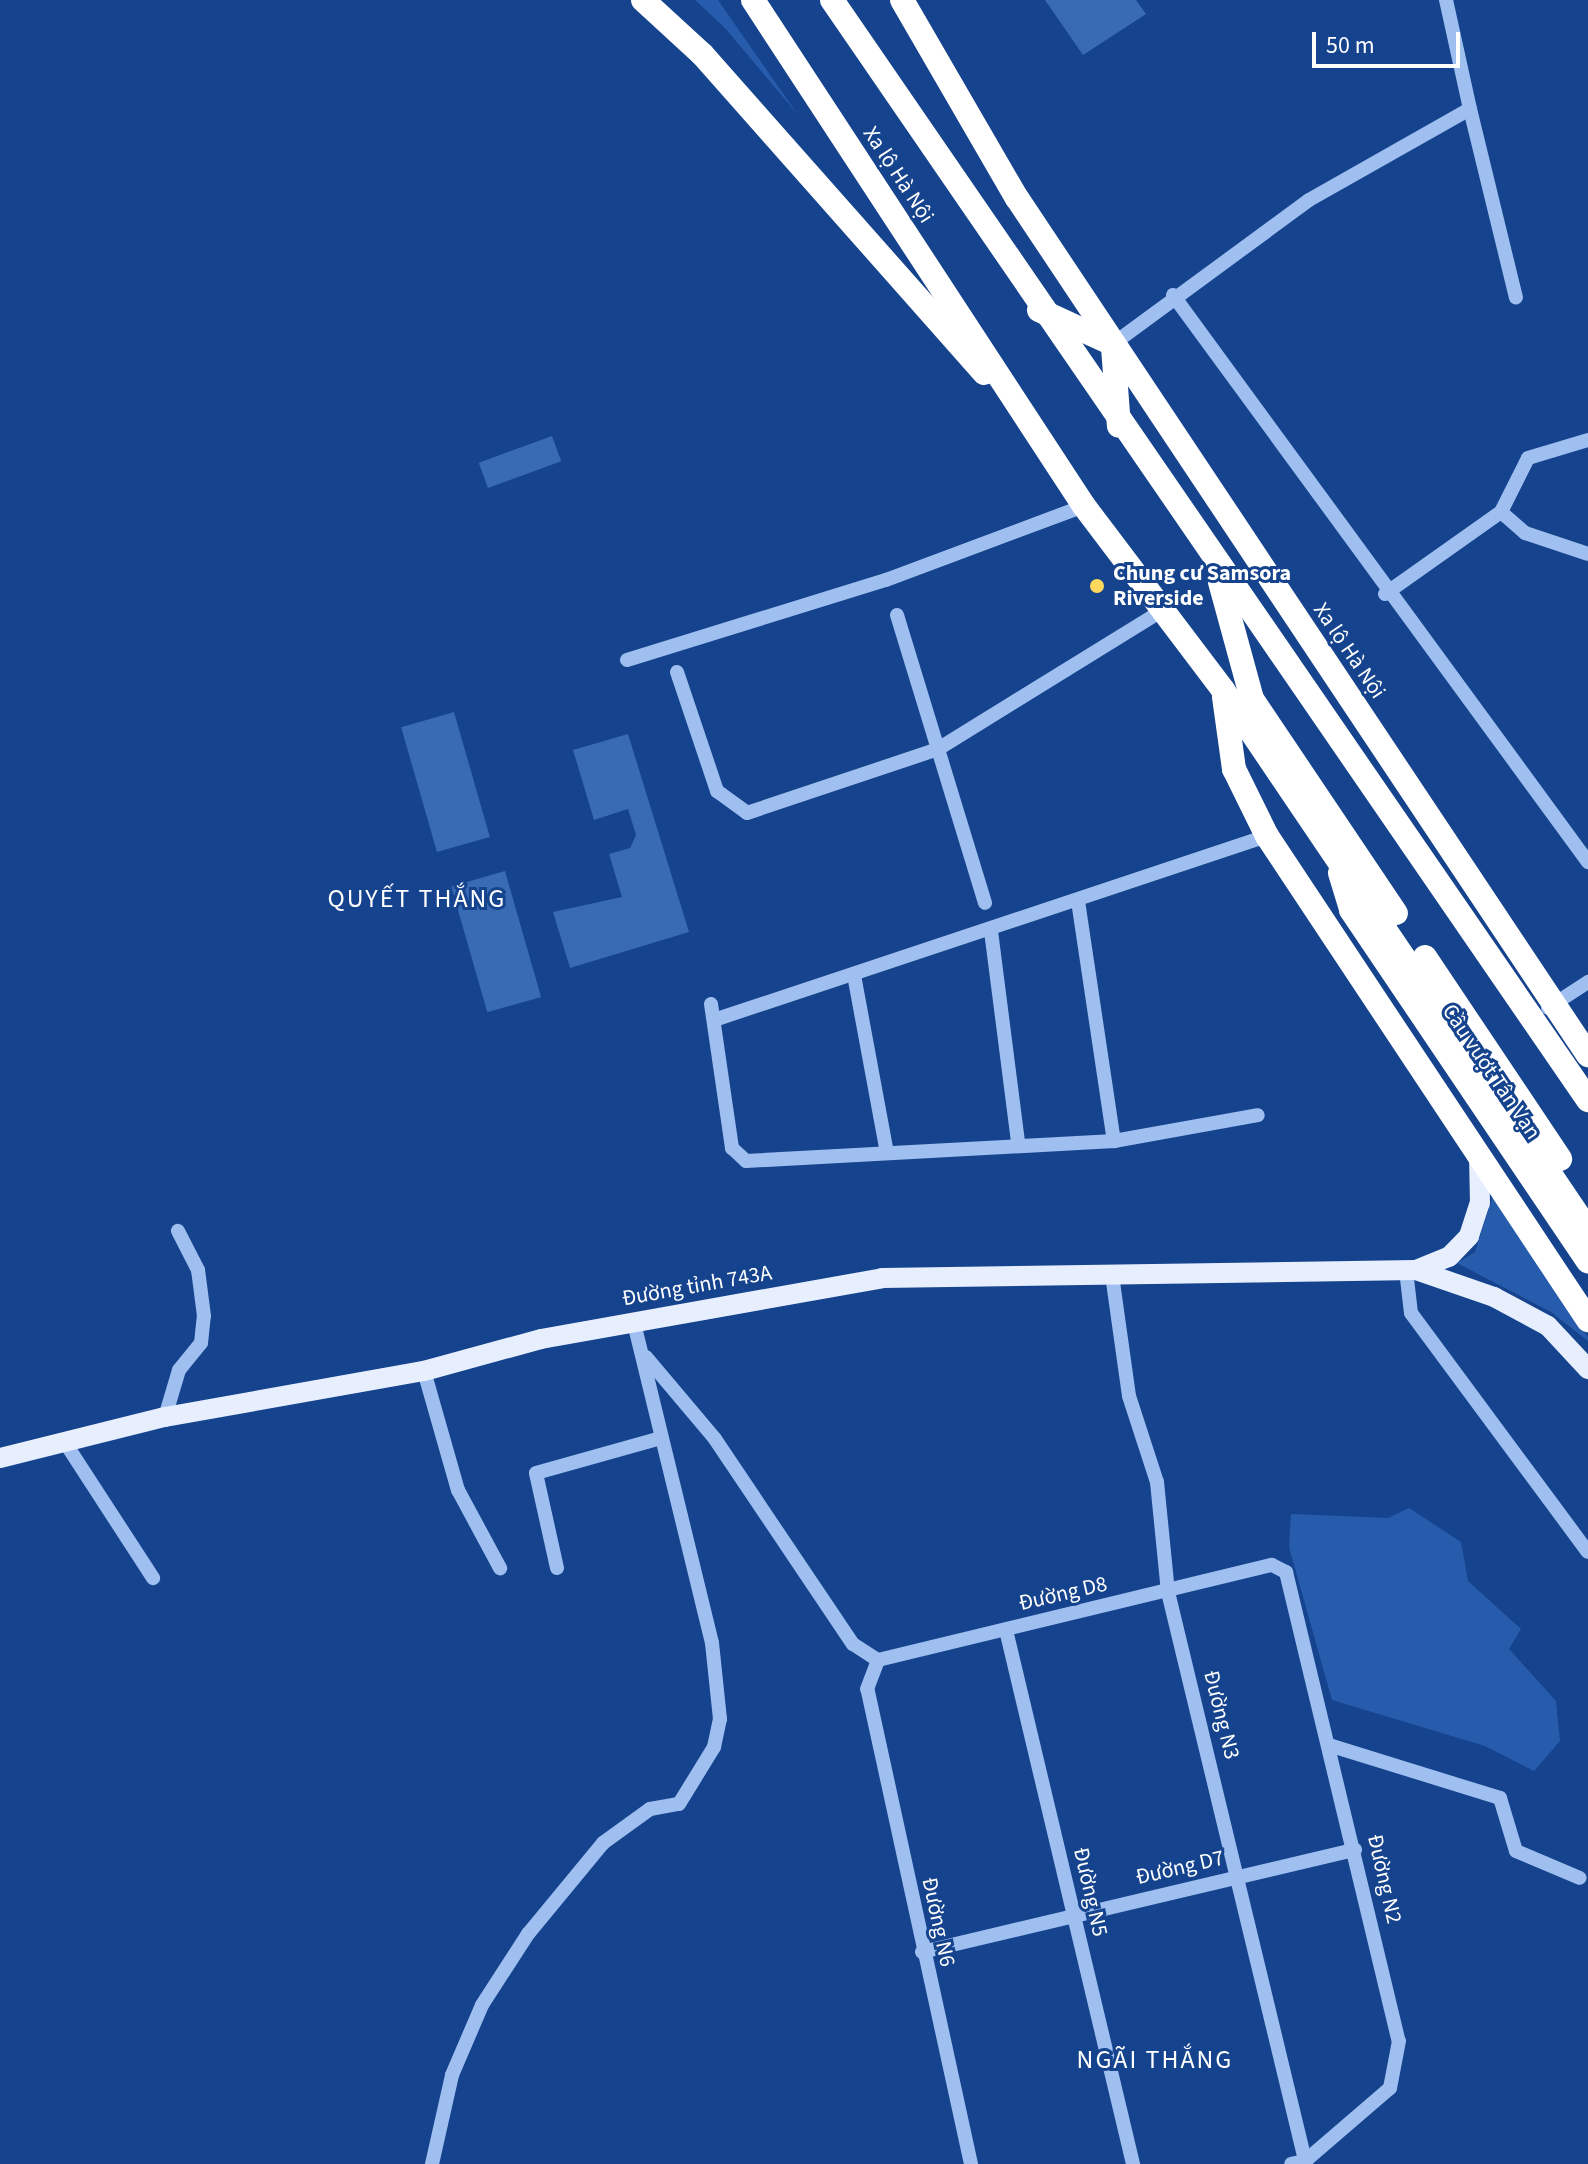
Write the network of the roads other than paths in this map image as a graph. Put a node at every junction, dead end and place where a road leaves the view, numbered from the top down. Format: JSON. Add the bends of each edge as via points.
{"nodes":[{"id":1,"x":643,"y":0,"type":"edge"},
{"id":2,"x":753,"y":0,"type":"edge"},
{"id":3,"x":832,"y":0,"type":"edge"},
{"id":4,"x":902,"y":0,"type":"edge"},
{"id":5,"x":1446,"y":0,"type":"edge"},
{"id":6,"x":1470,"y":109,"type":"junction"},
{"id":7,"x":1173,"y":295,"type":"junction"},
{"id":8,"x":1516,"y":297,"type":"dead end"},
{"id":9,"x":1038,"y":309,"type":"junction"},
{"id":10,"x":1113,"y":344,"type":"junction"},
{"id":11,"x":1022,"y":412,"type":"junction"},
{"id":12,"x":1119,"y":427,"type":"junction"},
{"id":13,"x":1588,"y":440,"type":"edge"},
{"id":14,"x":1084,"y":506,"type":"junction"},
{"id":15,"x":1501,"y":512,"type":"junction"},
{"id":16,"x":1588,"y":554,"type":"edge"},
{"id":17,"x":1215,"y":564,"type":"junction"},
{"id":18,"x":1385,"y":594,"type":"junction"},
{"id":19,"x":1158,"y":613,"type":"junction"},
{"id":20,"x":897,"y":615,"type":"dead end"},
{"id":21,"x":627,"y":660,"type":"dead end"},
{"id":22,"x":677,"y":672,"type":"dead end"},
{"id":23,"x":1223,"y":690,"type":"junction"},
{"id":24,"x":938,"y":749,"type":"junction"},
{"id":25,"x":1267,"y":836,"type":"junction"},
{"id":26,"x":1588,"y":862,"type":"edge"},
{"id":27,"x":1365,"y":898,"type":"junction"},
{"id":28,"x":1078,"y":901,"type":"junction"},
{"id":29,"x":985,"y":903,"type":"dead end"},
{"id":30,"x":991,"y":931,"type":"junction"},
{"id":31,"x":854,"y":975,"type":"junction"},
{"id":32,"x":1588,"y":982,"type":"edge"},
{"id":33,"x":711,"y":1004,"type":"dead end"},
{"id":34,"x":1553,"y":1004,"type":"junction"},
{"id":35,"x":1531,"y":1019,"type":"junction"},
{"id":36,"x":714,"y":1020,"type":"junction"},
{"id":37,"x":1588,"y":1055,"type":"edge"},
{"id":38,"x":1588,"y":1100,"type":"edge"},
{"id":39,"x":1258,"y":1115,"type":"dead end"},
{"id":40,"x":1114,"y":1141,"type":"junction"},
{"id":41,"x":1018,"y":1143,"type":"junction"},
{"id":42,"x":887,"y":1153,"type":"junction"},
{"id":43,"x":1479,"y":1154,"type":"junction"},
{"id":44,"x":1588,"y":1202,"type":"edge"},
{"id":45,"x":1588,"y":1230,"type":"edge"},
{"id":46,"x":178,"y":1231,"type":"dead end"},
{"id":47,"x":1588,"y":1262,"type":"edge"},
{"id":48,"x":1411,"y":1270,"type":"junction"},
{"id":49,"x":1112,"y":1275,"type":"junction"},
{"id":50,"x":1588,"y":1320,"type":"edge"},
{"id":51,"x":634,"y":1322,"type":"junction"},
{"id":52,"x":646,"y":1357,"type":"junction"},
{"id":53,"x":1588,"y":1369,"type":"edge"},
{"id":54,"x":424,"y":1371,"type":"junction"},
{"id":55,"x":165,"y":1417,"type":"junction"},
{"id":56,"x":658,"y":1439,"type":"junction"},
{"id":57,"x":66,"y":1444,"type":"junction"},
{"id":58,"x":0,"y":1458,"type":"edge"},
{"id":59,"x":1588,"y":1552,"type":"edge"},
{"id":60,"x":500,"y":1568,"type":"dead end"},
{"id":61,"x":557,"y":1568,"type":"dead end"},
{"id":62,"x":1286,"y":1572,"type":"joint"},
{"id":63,"x":153,"y":1578,"type":"dead end"},
{"id":64,"x":1168,"y":1592,"type":"junction"},
{"id":65,"x":1006,"y":1630,"type":"junction"},
{"id":66,"x":878,"y":1660,"type":"junction"},
{"id":67,"x":1332,"y":1746,"type":"junction"},
{"id":68,"x":1355,"y":1850,"type":"junction"},
{"id":69,"x":1237,"y":1878,"type":"junction"},
{"id":70,"x":1580,"y":1878,"type":"dead end"},
{"id":71,"x":1072,"y":1916,"type":"junction"},
{"id":72,"x":922,"y":1952,"type":"junction"},
{"id":73,"x":1301,"y":2163,"type":"edge"},
{"id":74,"x":432,"y":2164,"type":"edge"},
{"id":75,"x":971,"y":2164,"type":"edge"},
{"id":76,"x":1133,"y":2164,"type":"edge"}],
"edges":[{"from":1,"to":11,"type":"highway","via":[[702,54]]},
{"from":2,"to":11,"type":"highway","name":"Xa lộ Hà Nội"},
{"from":3,"to":9,"type":"highway","name":"Xa lộ Hà Nội"},
{"from":4,"to":10,"type":"highway","name":"Xa lộ Hà Nội"},
{"from":5,"to":6,"type":"street"},
{"from":6,"to":7,"type":"street","via":[[1309,200]]},
{"from":6,"to":8,"type":"street"},
{"from":7,"to":10,"type":"street"},
{"from":7,"to":18,"type":"street"},
{"from":9,"to":10,"type":"highway"},
{"from":9,"to":12,"type":"highway","name":"Xa lộ Hà Nội"},
{"from":10,"to":12,"type":"highway"},
{"from":10,"to":34,"type":"highway","name":"Xa lộ Hà Nội"},
{"from":11,"to":14,"type":"highway","name":"Xa lộ Hà Nội"},
{"from":12,"to":17,"type":"highway","name":"Xa lộ Hà Nội"},
{"from":13,"to":15,"type":"street","via":[[1528,458]]},
{"from":14,"to":19,"type":"highway","name":"Xa lộ Hà Nội"},
{"from":14,"to":21,"type":"street","via":[[886,580]]},
{"from":15,"to":16,"type":"street","via":[[1525,533]]},
{"from":15,"to":18,"type":"street"},
{"from":17,"to":27,"type":"highway","name":"Xa lộ Hà Nội","via":[[1252,699]]},
{"from":17,"to":35,"type":"highway","name":"Xa lộ Hà Nội"},
{"from":18,"to":26,"type":"street"},
{"from":19,"to":23,"type":"highway","name":"Xa lộ Hà Nội"},
{"from":19,"to":24,"type":"street"},
{"from":20,"to":24,"type":"street"},
{"from":22,"to":24,"type":"street","via":[[717,791],[735,812]]},
{"from":23,"to":25,"type":"highway","via":[[1234,769]]},
{"from":23,"to":27,"type":"highway","name":"Xa lộ Hà Nội"},
{"from":24,"to":29,"type":"street"},
{"from":25,"to":28,"type":"street"},
{"from":25,"to":43,"type":"highway"},
{"from":27,"to":44,"type":"highway","name":"Cầu vượt Tân Vạn"},
{"from":27,"to":45,"type":"highway","name":"Cầu vượt Tân Vạn"},
{"from":27,"to":47,"type":"highway","name":"Cầu vượt Tân Vạn"},
{"from":28,"to":30,"type":"street"},
{"from":28,"to":40,"type":"street"},
{"from":30,"to":31,"type":"street"},
{"from":30,"to":41,"type":"street"},
{"from":31,"to":36,"type":"street"},
{"from":31,"to":42,"type":"street"},
{"from":32,"to":34,"type":"street"},
{"from":33,"to":36,"type":"street"},
{"from":34,"to":35,"type":"street"},
{"from":34,"to":37,"type":"highway","name":"Xa lộ Hà Nội"},
{"from":35,"to":38,"type":"highway","name":"Xa lộ Hà Nội"},
{"from":36,"to":42,"type":"street","via":[[738,1159]]},
{"from":39,"to":40,"type":"street"},
{"from":40,"to":41,"type":"street"},
{"from":41,"to":42,"type":"street"},
{"from":43,"to":48,"type":"main road","name":"Đường tỉnh 743A","via":[[1480,1203],[1469,1236],[1449,1257]]},
{"from":43,"to":50,"type":"highway"},
{"from":46,"to":55,"type":"street","via":[[198,1270],[204,1316],[201,1343],[179,1370]]},
{"from":48,"to":49,"type":"main road","name":"Đường tỉnh 743A"},
{"from":48,"to":53,"type":"main road","name":"Đường tỉnh 743A","via":[[1494,1297],[1548,1326]]},
{"from":48,"to":59,"type":"street","via":[[1411,1313]]},
{"from":49,"to":51,"type":"main road","name":"Đường tỉnh 743A","via":[[882,1278]]},
{"from":49,"to":64,"type":"street","name":"Đường N3","via":[[1129,1396],[1157,1482]]},
{"from":51,"to":52,"type":"street"},
{"from":51,"to":54,"type":"main road","name":"Đường tỉnh 743A"},
{"from":52,"to":56,"type":"street"},
{"from":52,"to":66,"type":"street","via":[[715,1439],[853,1644]]},
{"from":54,"to":55,"type":"main road","name":"Đường tỉnh 743A"},
{"from":54,"to":60,"type":"street","via":[[458,1490]]},
{"from":55,"to":57,"type":"main road","name":"Đường tỉnh 743A"},
{"from":56,"to":61,"type":"street","via":[[536,1473]]},
{"from":56,"to":74,"type":"street","via":[[720,1685],[714,1747],[679,1804],[650,1809],[603,1843],[528,1934],[482,2005],[452,2075]]},
{"from":57,"to":58,"type":"main road","name":"Đường tỉnh 743A"},
{"from":57,"to":63,"type":"street"},
{"from":62,"to":64,"type":"street","name":"Đường D8","via":[[1272,1565]]},
{"from":62,"to":67,"type":"street","name":"Đường N2"},
{"from":64,"to":65,"type":"street","name":"Đường D8"},
{"from":64,"to":69,"type":"street","name":"Đường N3"},
{"from":65,"to":66,"type":"street","name":"Đường D8"},
{"from":65,"to":71,"type":"street","name":"Đường N5"},
{"from":66,"to":72,"type":"street","name":"Đường N6","via":[[867,1689]]},
{"from":67,"to":68,"type":"street","name":"Đường N2"},
{"from":67,"to":70,"type":"street","via":[[1500,1798],[1516,1851]]},
{"from":68,"to":69,"type":"street","name":"Đường D7"},
{"from":68,"to":73,"type":"street","name":"Đường N2","via":[[1399,2068],[1390,2088]]},
{"from":69,"to":71,"type":"street","name":"Đường D7"},
{"from":69,"to":73,"type":"street","name":"Đường N3"},
{"from":71,"to":72,"type":"street","name":"Đường D7"},
{"from":71,"to":76,"type":"street","name":"Đường N5"},
{"from":72,"to":75,"type":"street","name":"Đường N6"}]}
